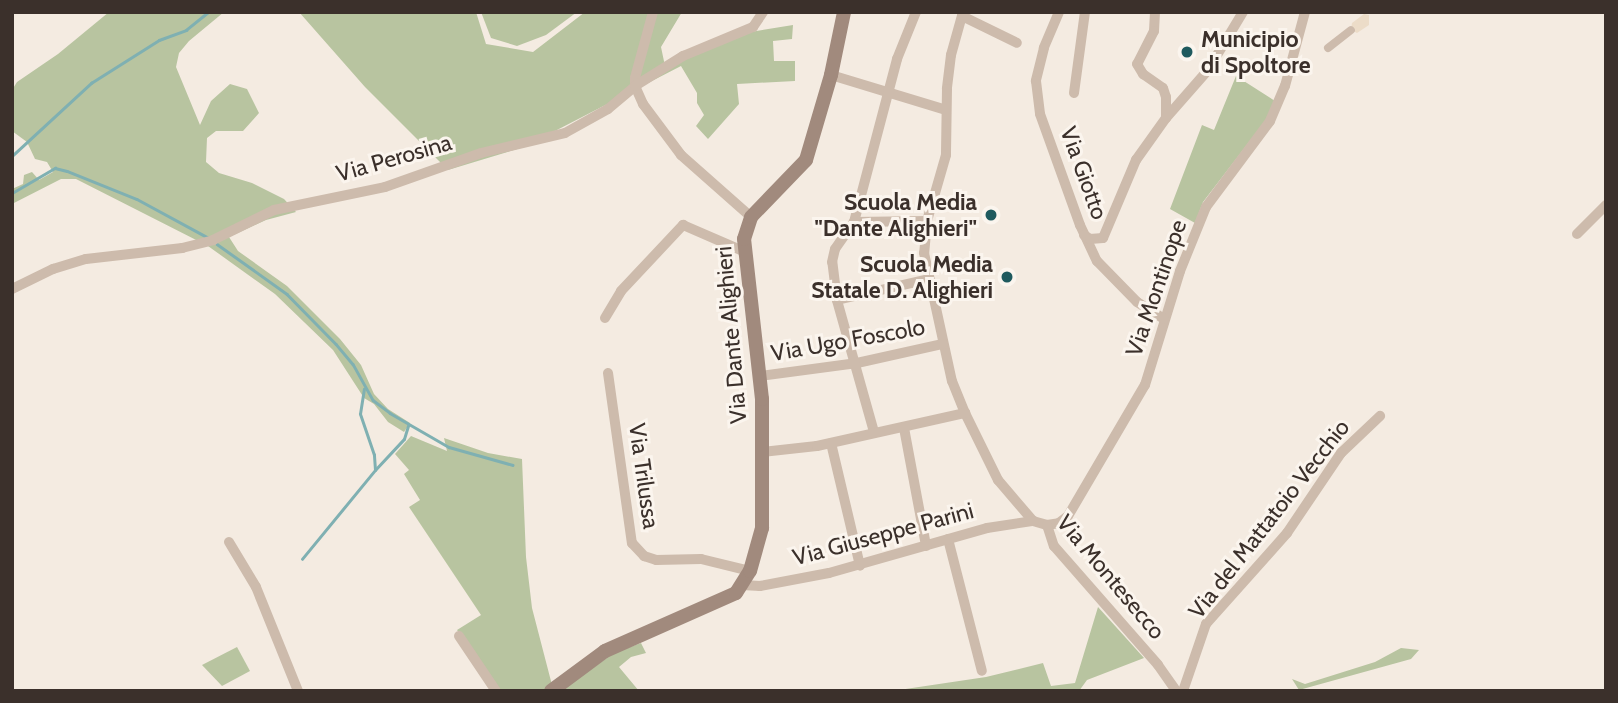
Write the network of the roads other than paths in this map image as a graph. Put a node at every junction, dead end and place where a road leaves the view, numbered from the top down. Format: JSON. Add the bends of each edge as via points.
{"nodes":[{"id":1,"x":653,"y":12,"type":"edge"},
{"id":2,"x":764,"y":12,"type":"edge"},
{"id":3,"x":844,"y":12,"type":"edge"},
{"id":4,"x":916,"y":12,"type":"edge"},
{"id":5,"x":1059,"y":12,"type":"edge"},
{"id":6,"x":1085,"y":12,"type":"edge"},
{"id":7,"x":1243,"y":12,"type":"edge"},
{"id":8,"x":1305,"y":12,"type":"edge"},
{"id":9,"x":963,"y":14,"type":"edge"},
{"id":10,"x":1155,"y":16,"type":"edge"},
{"id":11,"x":1351,"y":30,"type":"dead end"},
{"id":12,"x":1017,"y":43,"type":"dead end"},
{"id":13,"x":1328,"y":48,"type":"dead end"},
{"id":14,"x":831,"y":75,"type":"junction"},
{"id":15,"x":635,"y":86,"type":"junction"},
{"id":16,"x":890,"y":92,"type":"junction"},
{"id":17,"x":1073,"y":93,"type":"dead end"},
{"id":18,"x":946,"y":110,"type":"junction"},
{"id":19,"x":1166,"y":118,"type":"junction"},
{"id":20,"x":1606,"y":205,"type":"edge"},
{"id":21,"x":751,"y":217,"type":"junction"},
{"id":22,"x":854,"y":222,"type":"junction"},
{"id":23,"x":927,"y":222,"type":"junction"},
{"id":24,"x":1577,"y":234,"type":"dead end"},
{"id":25,"x":1084,"y":235,"type":"junction"},
{"id":26,"x":1103,"y":238,"type":"junction"},
{"id":27,"x":743,"y":251,"type":"junction"},
{"id":28,"x":1094,"y":256,"type":"junction"},
{"id":29,"x":929,"y":279,"type":"junction"},
{"id":30,"x":12,"y":289,"type":"edge"},
{"id":31,"x":837,"y":300,"type":"junction"},
{"id":32,"x":605,"y":318,"type":"dead end"},
{"id":33,"x":1164,"y":319,"type":"junction"},
{"id":34,"x":943,"y":344,"type":"junction"},
{"id":35,"x":857,"y":363,"type":"junction"},
{"id":36,"x":608,"y":373,"type":"dead end"},
{"id":37,"x":760,"y":376,"type":"junction"},
{"id":38,"x":965,"y":413,"type":"junction"},
{"id":39,"x":1380,"y":416,"type":"dead end"},
{"id":40,"x":904,"y":428,"type":"junction"},
{"id":41,"x":874,"y":432,"type":"junction"},
{"id":42,"x":831,"y":443,"type":"junction"},
{"id":43,"x":762,"y":452,"type":"junction"},
{"id":44,"x":1033,"y":521,"type":"junction"},
{"id":45,"x":1047,"y":525,"type":"junction"},
{"id":46,"x":948,"y":539,"type":"junction"},
{"id":47,"x":229,"y":542,"type":"dead end"},
{"id":48,"x":926,"y":547,"type":"junction"},
{"id":49,"x":860,"y":566,"type":"junction"},
{"id":50,"x":750,"y":571,"type":"junction"},
{"id":51,"x":743,"y":585,"type":"junction"},
{"id":52,"x":459,"y":636,"type":"dead end"},
{"id":53,"x":982,"y":671,"type":"dead end"},
{"id":54,"x":298,"y":691,"type":"edge"},
{"id":55,"x":496,"y":691,"type":"edge"},
{"id":56,"x":551,"y":691,"type":"edge"},
{"id":57,"x":1176,"y":691,"type":"edge"},
{"id":58,"x":1183,"y":691,"type":"edge"}],
"edges":[{"from":1,"to":15,"type":"street"},
{"from":2,"to":15,"type":"street","name":"Via Perosina","via":[[753,27],[683,56]]},
{"from":3,"to":14,"type":"main road","name":"Via Dante Alighieri"},
{"from":4,"to":16,"type":"street","via":[[897,59]]},
{"from":5,"to":25,"type":"street","name":"Via Giotto","via":[[1044,48],[1036,97]]},
{"from":6,"to":17,"type":"street"},
{"from":7,"to":19,"type":"street","via":[[1208,70]]},
{"from":8,"to":33,"type":"street","name":"Via Montinope","via":[[1275,110],[1206,207]]},
{"from":9,"to":12,"type":"street"},
{"from":9,"to":18,"type":"street","name":"Via Montesecco","via":[[951,55]]},
{"from":10,"to":19,"type":"street","via":[[1154,31],[1137,64],[1143,75],[1163,88]]},
{"from":11,"to":13,"type":"street"},
{"from":14,"to":16,"type":"street"},
{"from":14,"to":21,"type":"main road","name":"Via Dante Alighieri","via":[[806,160]]},
{"from":15,"to":21,"type":"street","via":[[681,155]]},
{"from":15,"to":30,"type":"street","name":"Via Perosina","via":[[608,109],[565,133],[481,153],[385,187],[274,210],[212,240],[182,248],[86,258]]},
{"from":16,"to":18,"type":"street"},
{"from":16,"to":22,"type":"street"},
{"from":18,"to":23,"type":"street","name":"Via Montesecco","via":[[946,155]]},
{"from":19,"to":26,"type":"street","via":[[1136,160]]},
{"from":20,"to":24,"type":"street"},
{"from":21,"to":27,"type":"main road","name":"Via Dante Alighieri"},
{"from":22,"to":23,"type":"street"},
{"from":22,"to":31,"type":"street","via":[[835,249],[832,262]]},
{"from":23,"to":29,"type":"street","name":"Via Montesecco","via":[[923,253]]},
{"from":25,"to":26,"type":"street"},
{"from":25,"to":28,"type":"street","name":"Via Giotto"},
{"from":26,"to":28,"type":"street"},
{"from":27,"to":32,"type":"street","via":[[684,225],[621,291]]},
{"from":27,"to":37,"type":"main road","name":"Via Dante Alighieri"},
{"from":28,"to":33,"type":"street","name":"Via Giotto","via":[[1137,302]]},
{"from":29,"to":31,"type":"street"},
{"from":29,"to":34,"type":"street","name":"Via Montesecco"},
{"from":31,"to":35,"type":"street"},
{"from":33,"to":45,"type":"street","name":"Via Montinope","via":[[1145,385],[1068,516]]},
{"from":34,"to":35,"type":"street","name":"Via Ugo Foscolo"},
{"from":34,"to":38,"type":"street","name":"Via Montesecco"},
{"from":35,"to":37,"type":"street","name":"Via Ugo Foscolo"},
{"from":35,"to":41,"type":"street"},
{"from":36,"to":50,"type":"street","name":"Via Trilussa","via":[[632,543],[644,556],[656,560],[701,559]]},
{"from":37,"to":43,"type":"main road","name":"Via Dante Alighieri"},
{"from":38,"to":40,"type":"street"},
{"from":38,"to":44,"type":"street","name":"Via Montesecco","via":[[998,480]]},
{"from":39,"to":58,"type":"street","name":"Via del Mattatoio Vecchio","via":[[1341,453],[1287,533],[1206,624]]},
{"from":40,"to":41,"type":"street"},
{"from":40,"to":48,"type":"street"},
{"from":41,"to":42,"type":"street"},
{"from":42,"to":43,"type":"street"},
{"from":42,"to":49,"type":"street"},
{"from":43,"to":50,"type":"main road","name":"Via Dante Alighieri","via":[[762,528]]},
{"from":44,"to":45,"type":"street","name":"Via Montesecco"},
{"from":44,"to":46,"type":"street","name":"Via Giuseppe Parini"},
{"from":45,"to":57,"type":"street","name":"Via Montesecco","via":[[1054,546]]},
{"from":46,"to":48,"type":"street","name":"Via Giuseppe Parini"},
{"from":46,"to":53,"type":"street"},
{"from":47,"to":54,"type":"street","via":[[256,587]]},
{"from":48,"to":49,"type":"street","name":"Via Giuseppe Parini"},
{"from":49,"to":51,"type":"street","name":"Via Giuseppe Parini","via":[[760,586]]},
{"from":50,"to":51,"type":"main road","name":"Via Dante Alighieri"},
{"from":51,"to":56,"type":"main road","via":[[727,598],[605,651]]},
{"from":52,"to":55,"type":"street"}]}
